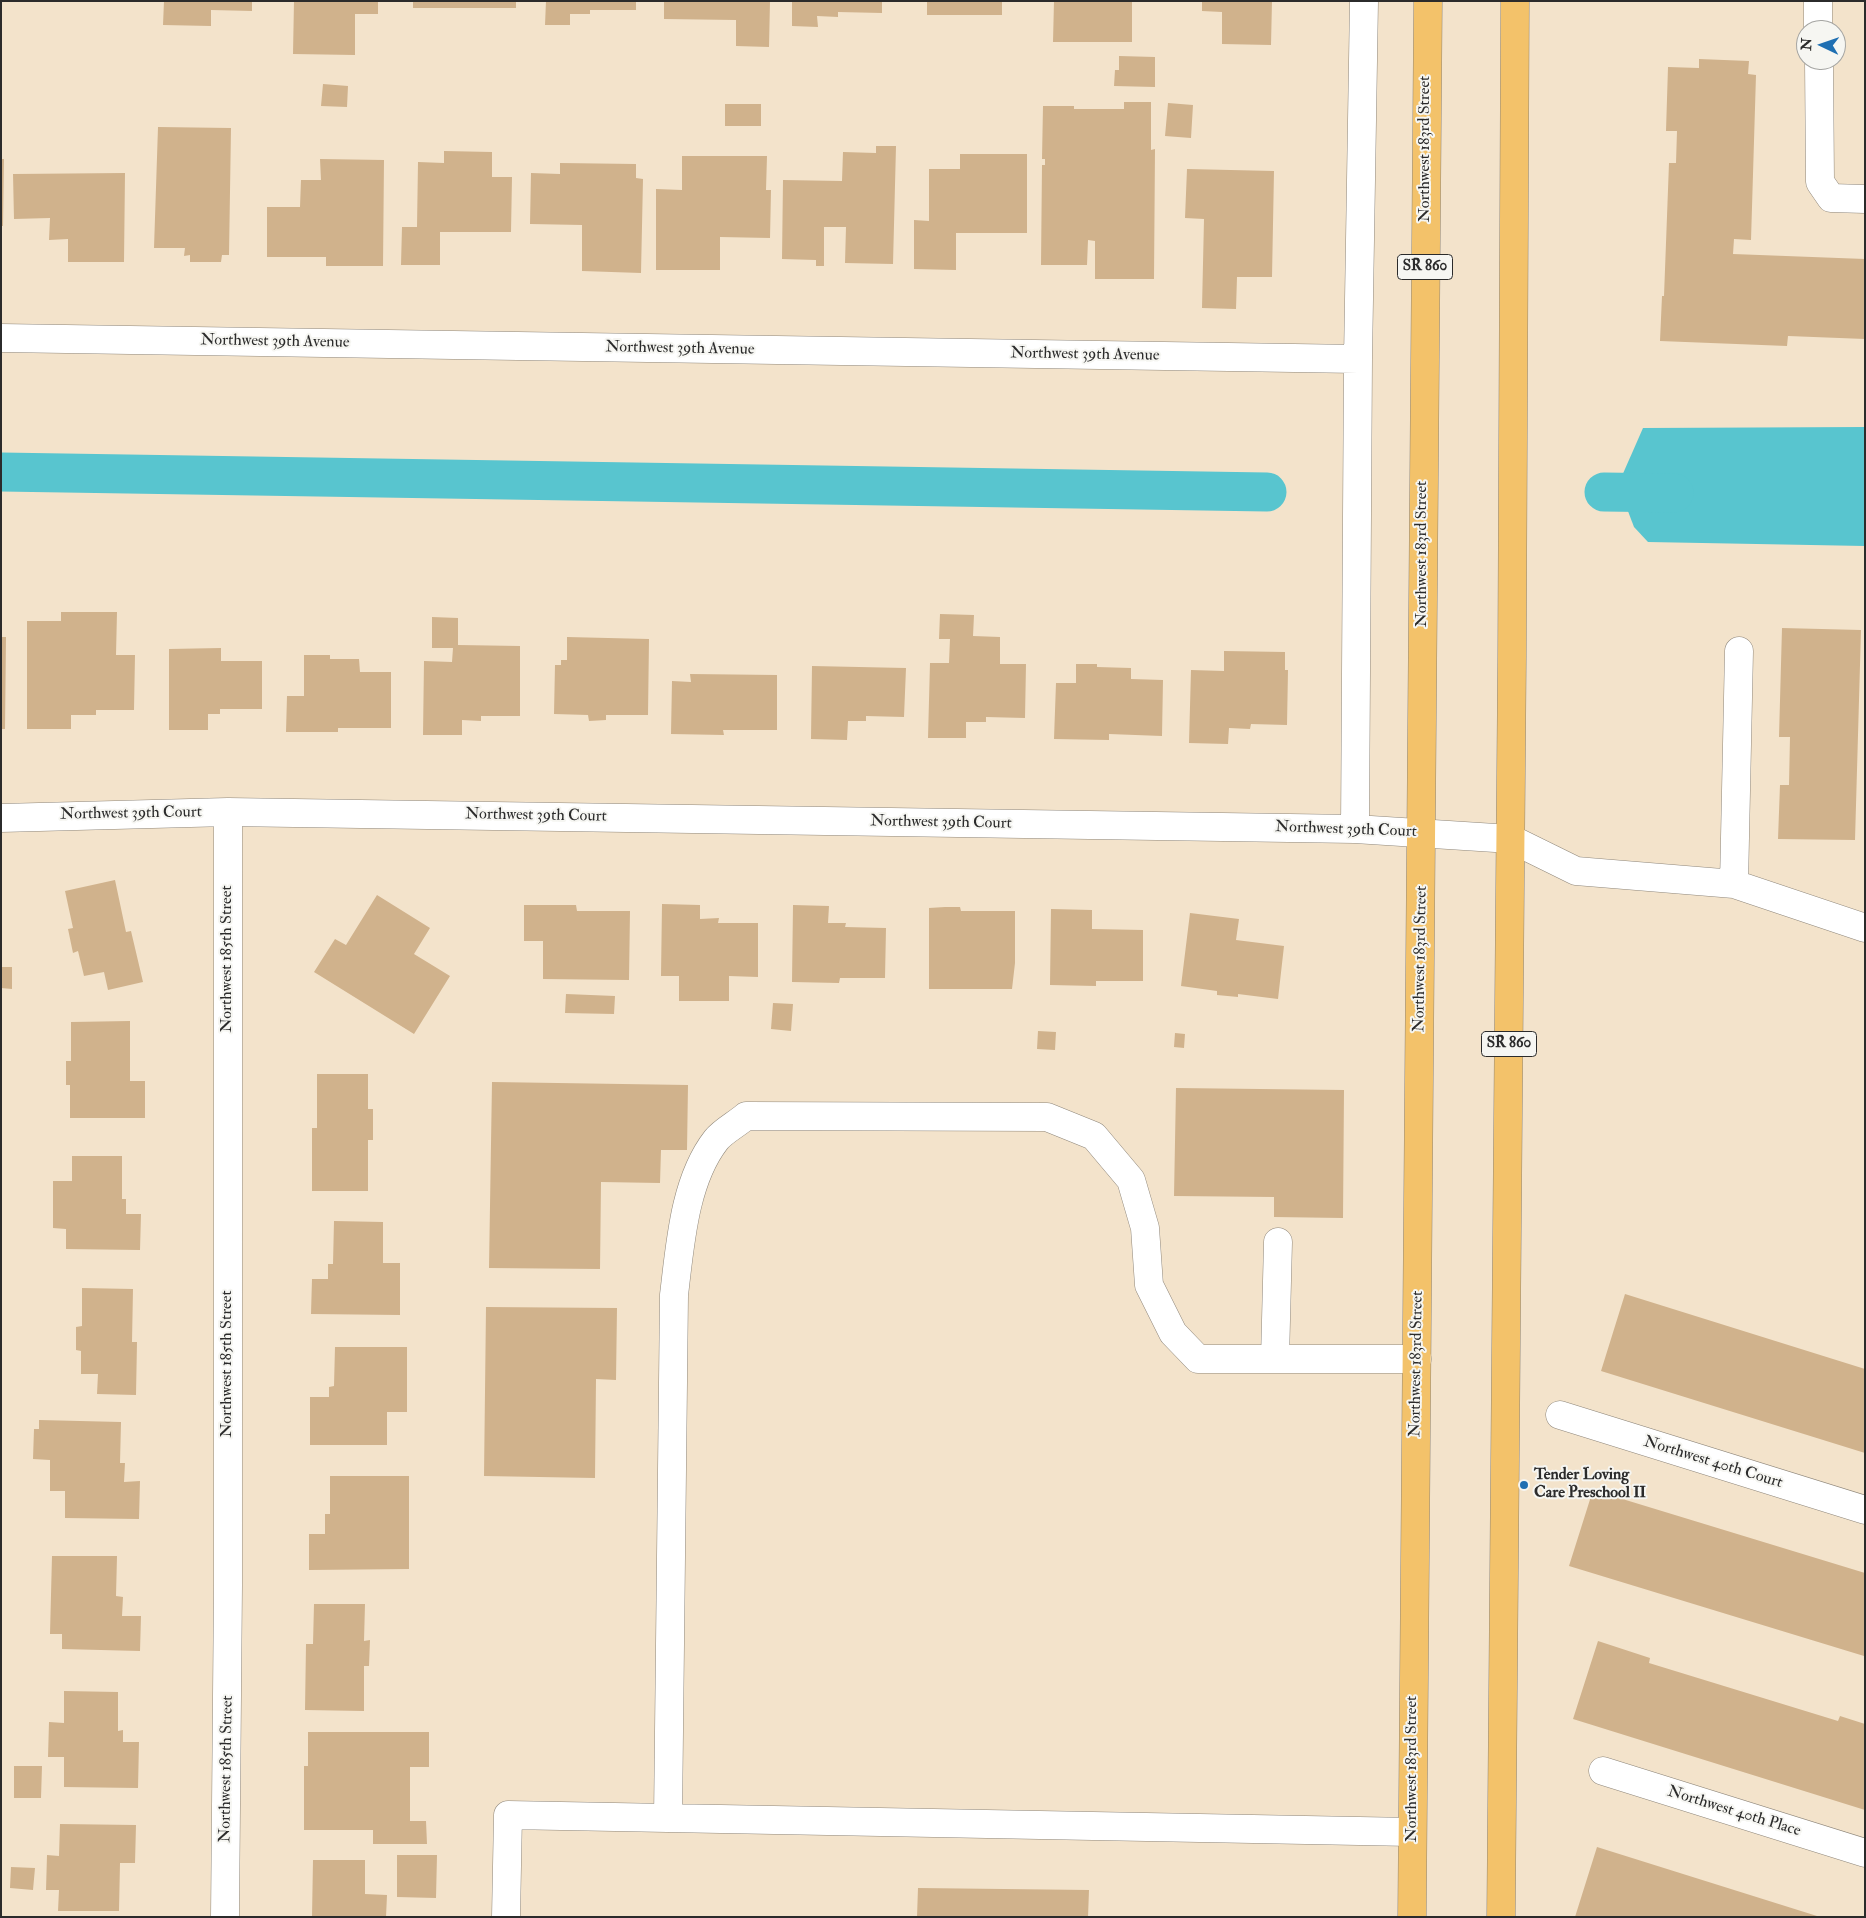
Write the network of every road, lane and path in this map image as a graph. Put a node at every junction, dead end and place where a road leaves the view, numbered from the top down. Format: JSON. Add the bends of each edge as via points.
{"nodes":[{"id":1,"x":1364,"y":1,"type":"edge"},
{"id":2,"x":1428,"y":1,"type":"edge"},
{"id":3,"x":1818,"y":1,"type":"edge"},
{"id":4,"x":1512,"y":9,"type":"edge"},
{"id":5,"x":1818,"y":20,"type":"edge"},
{"id":6,"x":1819,"y":70,"type":"edge"},
{"id":7,"x":1865,"y":200,"type":"edge"},
{"id":8,"x":1,"y":338,"type":"edge"},
{"id":9,"x":1358,"y":359,"type":"junction"},
{"id":10,"x":1739,"y":651,"type":"dead end"},
{"id":11,"x":228,"y":812,"type":"junction"},
{"id":12,"x":1,"y":818,"type":"edge"},
{"id":13,"x":1355,"y":829,"type":"junction"},
{"id":14,"x":1422,"y":833,"type":"junction"},
{"id":15,"x":1511,"y":839,"type":"junction"},
{"id":16,"x":1734,"y":884,"type":"junction"},
{"id":17,"x":1865,"y":928,"type":"edge"},
{"id":18,"x":1278,"y":1242,"type":"dead end"},
{"id":19,"x":1274,"y":1359,"type":"junction"},
{"id":20,"x":1417,"y":1359,"type":"junction"},
{"id":21,"x":1560,"y":1415,"type":"dead end"},
{"id":22,"x":1865,"y":1510,"type":"edge"},
{"id":23,"x":1603,"y":1771,"type":"dead end"},
{"id":24,"x":668,"y":1818,"type":"junction"},
{"id":25,"x":1412,"y":1832,"type":"junction"},
{"id":26,"x":1865,"y":1853,"type":"edge"},
{"id":27,"x":225,"y":1917,"type":"edge"},
{"id":28,"x":506,"y":1917,"type":"edge"},
{"id":29,"x":1412,"y":1917,"type":"edge"},
{"id":30,"x":1501,"y":1917,"type":"edge"}],
"edges":[{"from":1,"to":9,"type":"street"},
{"from":2,"to":14,"type":"main road","name":"Northwest 183rd Street","number":"SR 860"},
{"from":3,"to":5,"type":"street"},
{"from":4,"to":15,"type":"main road","number":"SR 860"},
{"from":6,"to":7,"type":"street","via":[[1820,182],[1831,198]]},
{"from":8,"to":9,"type":"street","name":"Northwest 39th Avenue"},
{"from":9,"to":13,"type":"street"},
{"from":10,"to":16,"type":"street"},
{"from":11,"to":12,"type":"street","name":"Northwest 39th Court"},
{"from":11,"to":13,"type":"street","name":"Northwest 39th Court"},
{"from":11,"to":27,"type":"street","name":"Northwest 185th Street"},
{"from":13,"to":14,"type":"street","name":"Northwest 39th Court"},
{"from":14,"to":15,"type":"street","name":"Northwest 39th Court"},
{"from":14,"to":20,"type":"main road","name":"Northwest 183rd Street","number":"SR 860"},
{"from":15,"to":16,"type":"street","name":"Northwest 39th Court","via":[[1576,871]]},
{"from":15,"to":30,"type":"main road","number":"SR 860"},
{"from":16,"to":17,"type":"street","name":"Northwest 39th Court"},
{"from":18,"to":19,"type":"street"},
{"from":19,"to":20,"type":"street"},
{"from":19,"to":24,"type":"street","via":[[1198,1359],[1173,1333],[1149,1285],[1145,1228],[1131,1180],[1094,1136],[1047,1117],[746,1116],[716,1139],[699,1170],[682,1226],[674,1295]]},
{"from":20,"to":25,"type":"main road","name":"Northwest 183rd Street","number":"SR 860"},
{"from":21,"to":22,"type":"street","name":"Northwest 40th Court"},
{"from":23,"to":26,"type":"street","name":"Northwest 40th Place"},
{"from":24,"to":25,"type":"street"},
{"from":24,"to":28,"type":"street","via":[[508,1815]]},
{"from":25,"to":29,"type":"main road","name":"Northwest 183rd Street","number":"SR 860"}]}
